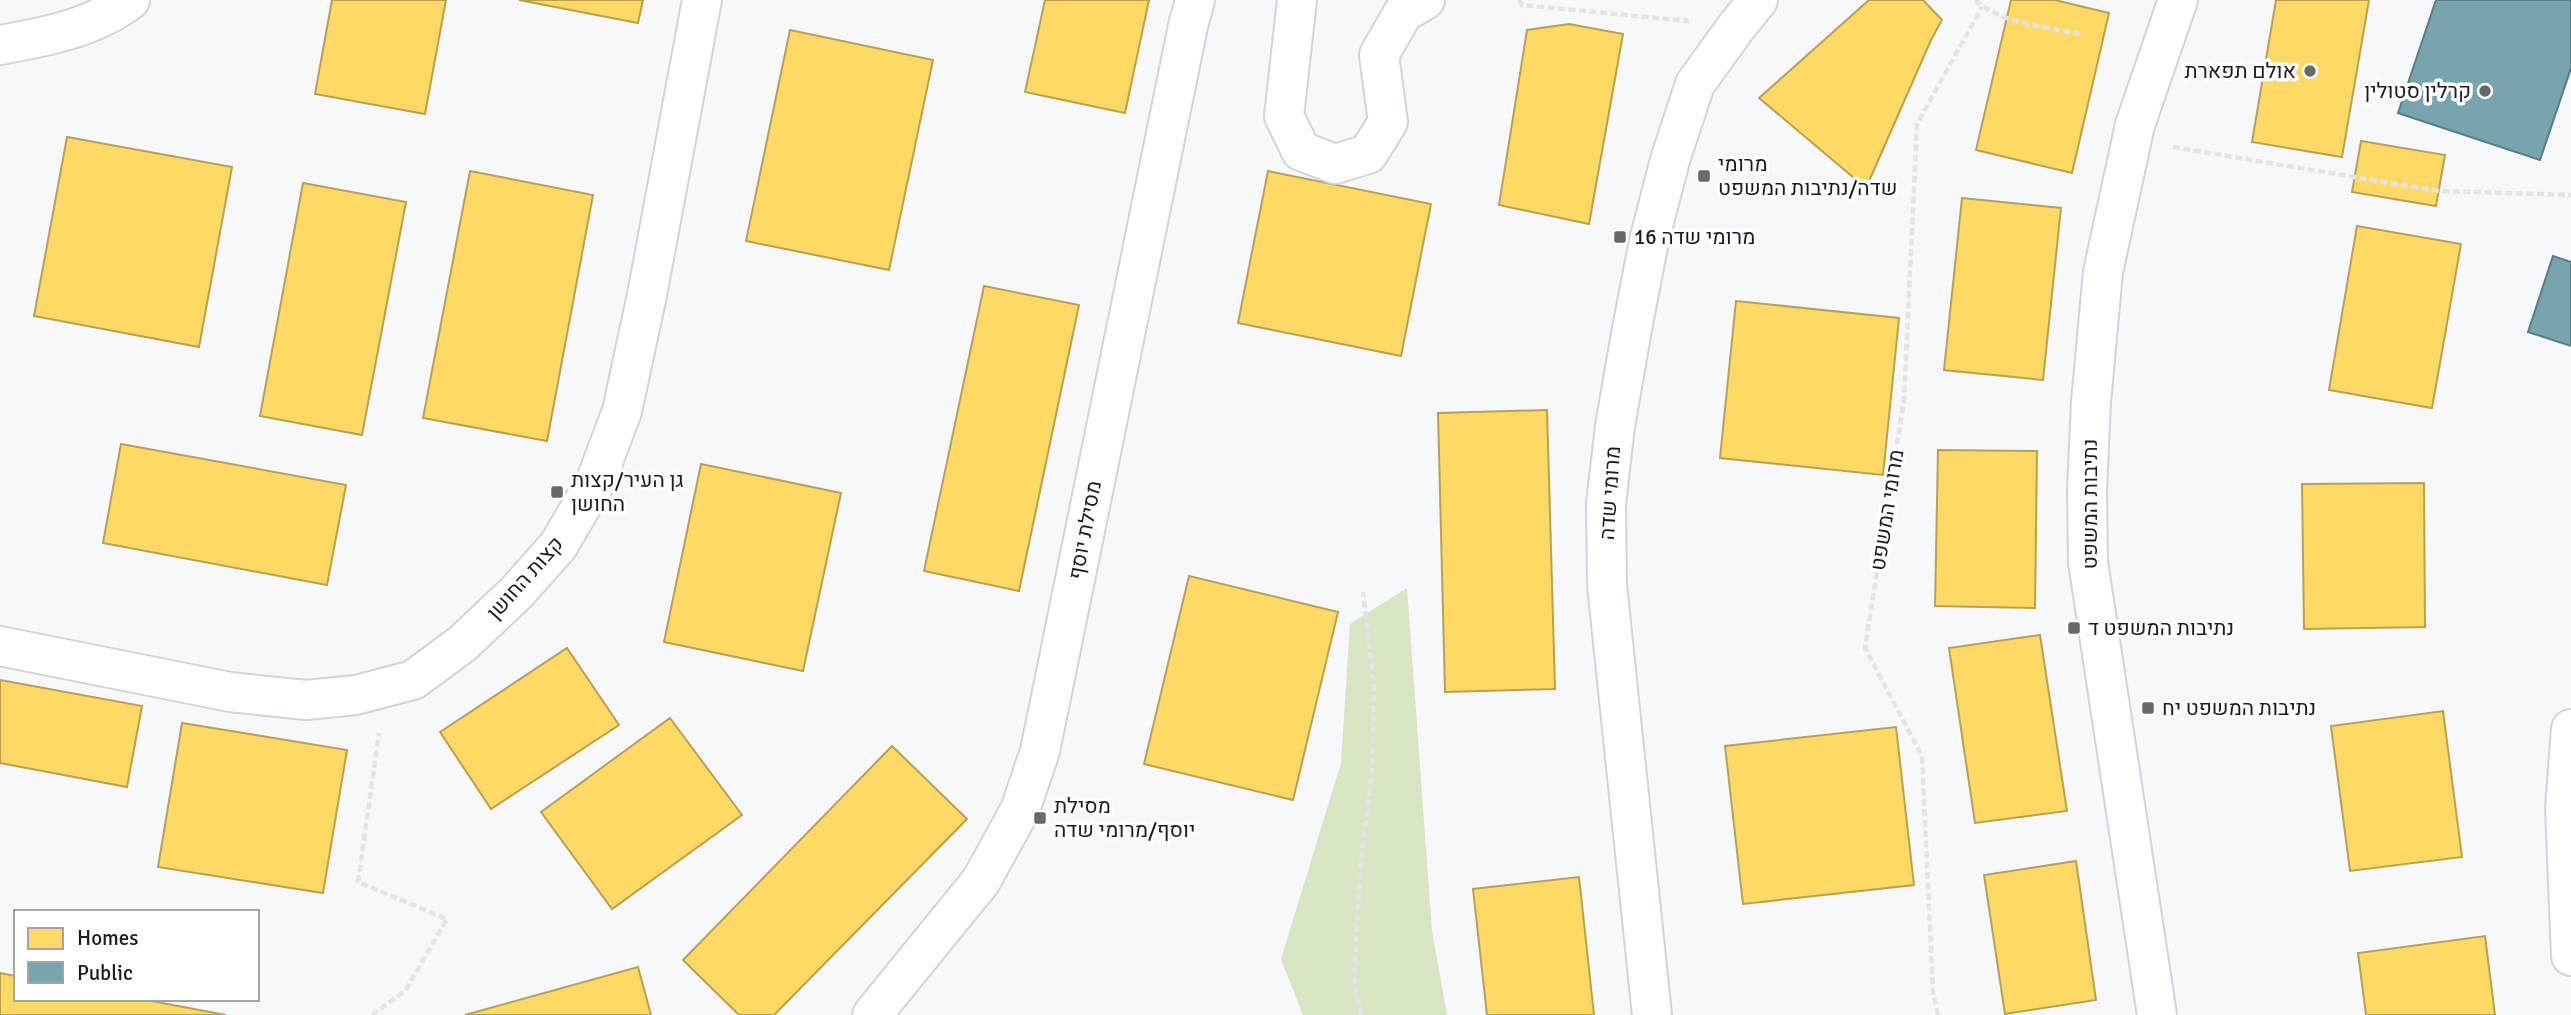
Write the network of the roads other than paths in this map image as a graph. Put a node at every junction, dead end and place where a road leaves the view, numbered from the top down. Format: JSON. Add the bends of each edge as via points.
{"nodes":[{"id":1,"x":131,"y":0,"type":"edge"},
{"id":2,"x":702,"y":0,"type":"edge"},
{"id":3,"x":1195,"y":0,"type":"edge"},
{"id":4,"x":1297,"y":0,"type":"edge"},
{"id":5,"x":1425,"y":0,"type":"edge"},
{"id":6,"x":2178,"y":0,"type":"edge"},
{"id":7,"x":1748,"y":13,"type":"edge"},
{"id":8,"x":0,"y":45,"type":"edge"},
{"id":9,"x":0,"y":646,"type":"edge"},
{"id":10,"x":2571,"y":729,"type":"edge"},
{"id":11,"x":2571,"y":956,"type":"edge"},
{"id":12,"x":872,"y":1015,"type":"edge"},
{"id":13,"x":1652,"y":1015,"type":"edge"},
{"id":14,"x":2157,"y":1015,"type":"edge"}],
"edges":[{"from":1,"to":8,"type":"street","via":[[115,12],[51,36]]},
{"from":2,"to":9,"type":"street","name":"קצות החושן","via":[[647,295],[624,398],[595,483],[558,545],[462,644],[413,680],[356,695],[306,700],[230,692]]},
{"from":3,"to":12,"type":"street","name":"מסילת יוסף","via":[[1040,751],[1020,810],[981,881]]},
{"from":4,"to":5,"type":"street","via":[[1284,116],[1301,151],[1335,164],[1368,154],[1388,122],[1379,55],[1403,13]]},
{"from":6,"to":14,"type":"street","name":"נתיבות המשפט","via":[[2132,140],[2103,272],[2087,490],[2088,562]]},
{"from":7,"to":13,"type":"street","name":"מרומי שדה","via":[[1695,84],[1670,160],[1632,329],[1606,504],[1607,585]]},
{"from":10,"to":11,"type":"street","via":[[2565,808]]}]}
